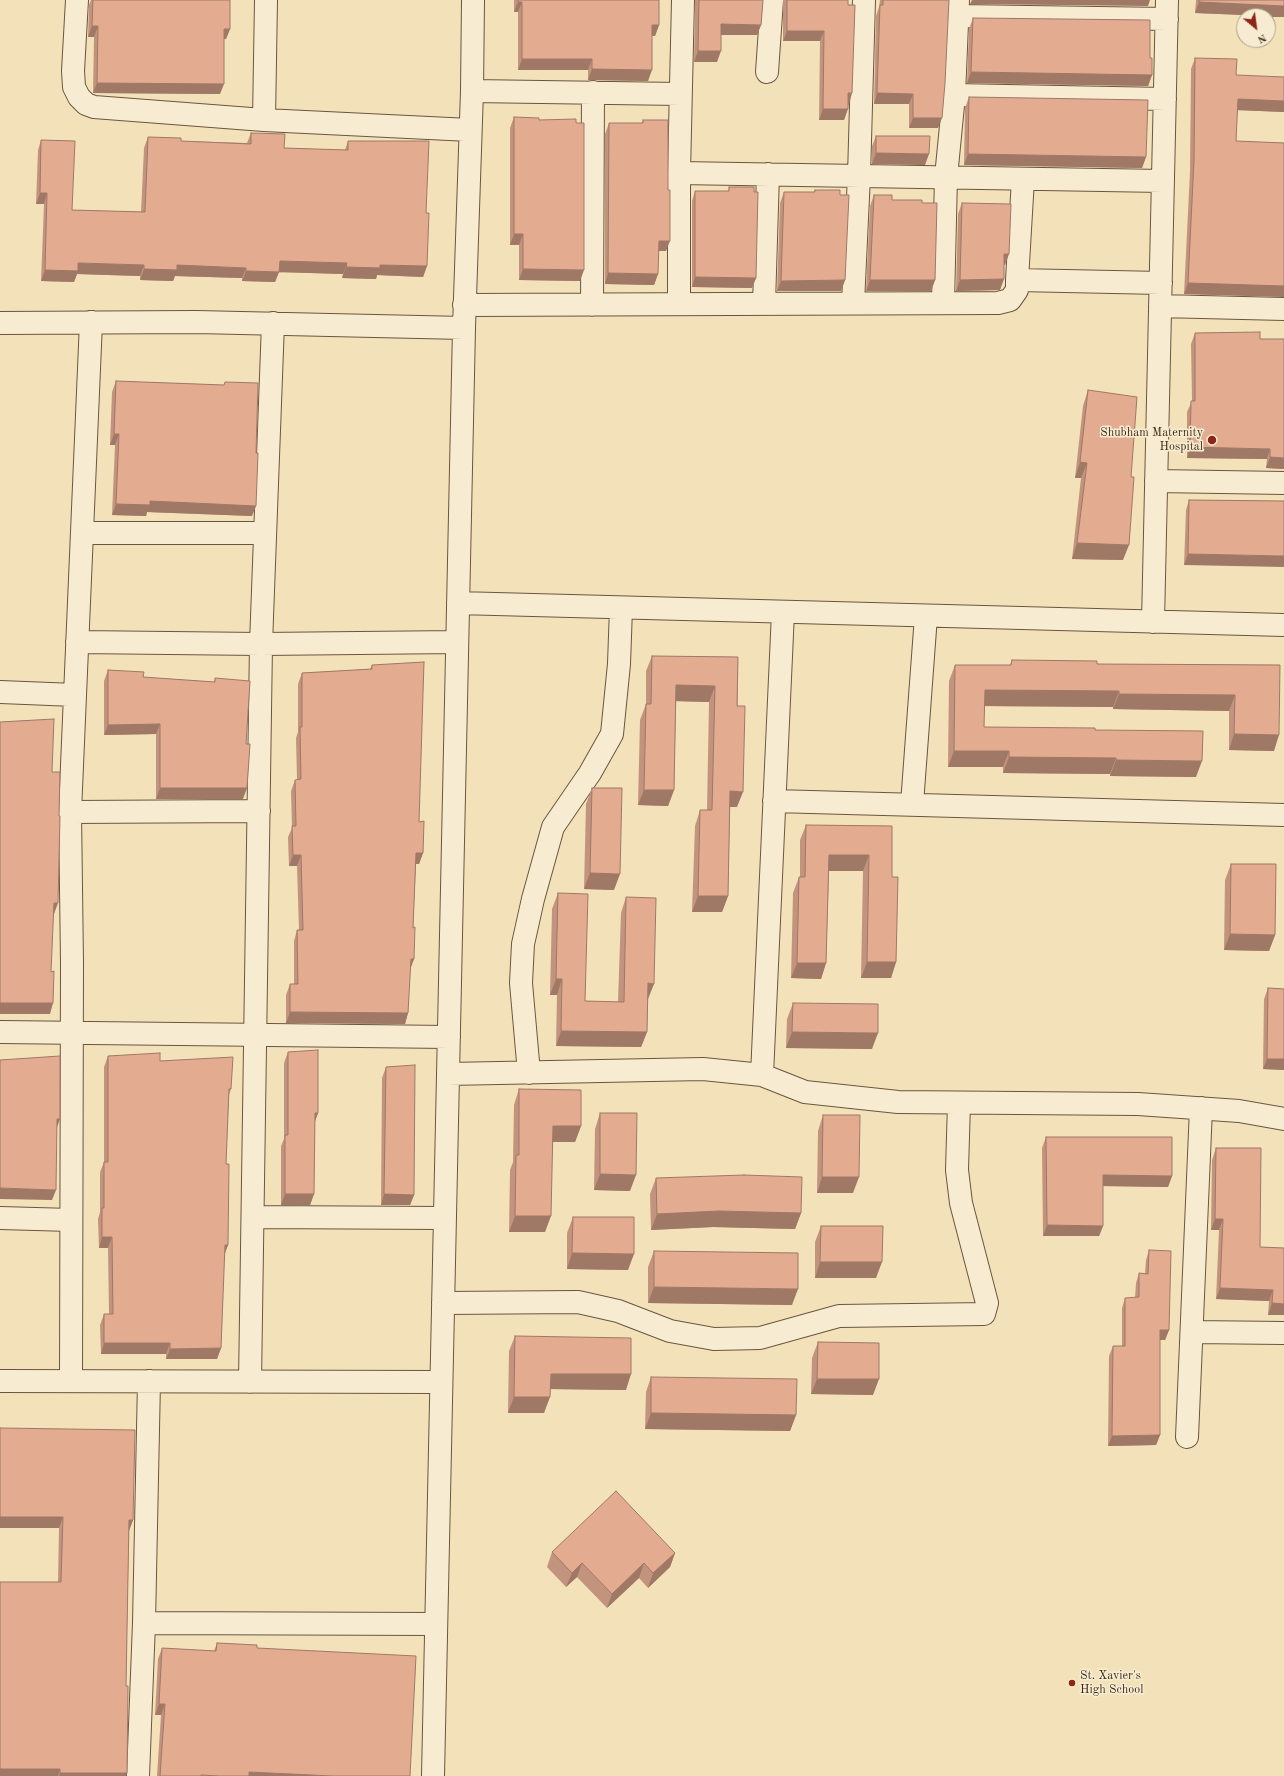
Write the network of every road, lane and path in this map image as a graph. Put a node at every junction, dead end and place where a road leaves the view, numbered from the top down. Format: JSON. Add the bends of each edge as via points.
{"nodes":[{"id":1,"x":77,"y":0,"type":"edge"},
{"id":2,"x":266,"y":0,"type":"edge"},
{"id":3,"x":473,"y":0,"type":"edge"},
{"id":4,"x":683,"y":0,"type":"edge"},
{"id":5,"x":772,"y":0,"type":"edge"},
{"id":6,"x":864,"y":0,"type":"edge"},
{"id":7,"x":958,"y":8,"type":"edge"},
{"id":8,"x":1167,"y":9,"type":"edge"},
{"id":9,"x":767,"y":72,"type":"dead end"},
{"id":10,"x":472,"y":90,"type":"junction"},
{"id":11,"x":593,"y":92,"type":"junction"},
{"id":12,"x":680,"y":94,"type":"junction"},
{"id":13,"x":954,"y":95,"type":"junction"},
{"id":14,"x":1165,"y":99,"type":"junction"},
{"id":15,"x":264,"y":120,"type":"junction"},
{"id":16,"x":470,"y":130,"type":"junction"},
{"id":17,"x":678,"y":173,"type":"junction"},
{"id":18,"x":768,"y":174,"type":"junction"},
{"id":19,"x":859,"y":176,"type":"junction"},
{"id":20,"x":946,"y":177,"type":"junction"},
{"id":21,"x":1023,"y":179,"type":"junction"},
{"id":22,"x":1163,"y":181,"type":"junction"},
{"id":23,"x":1017,"y":280,"type":"junction"},
{"id":24,"x":1161,"y":283,"type":"junction"},
{"id":25,"x":853,"y":303,"type":"junction"},
{"id":26,"x":943,"y":303,"type":"junction"},
{"id":27,"x":679,"y":304,"type":"junction"},
{"id":28,"x":764,"y":304,"type":"junction"},
{"id":29,"x":464,"y":305,"type":"junction"},
{"id":30,"x":592,"y":305,"type":"junction"},
{"id":31,"x":1160,"y":306,"type":"junction"},
{"id":32,"x":1284,"y":309,"type":"edge"},
{"id":33,"x":91,"y":322,"type":"junction"},
{"id":34,"x":0,"y":323,"type":"edge"},
{"id":35,"x":273,"y":323,"type":"junction"},
{"id":36,"x":464,"y":328,"type":"junction"},
{"id":37,"x":1156,"y":481,"type":"junction"},
{"id":38,"x":1284,"y":483,"type":"edge"},
{"id":39,"x":82,"y":533,"type":"junction"},
{"id":40,"x":265,"y":533,"type":"junction"},
{"id":41,"x":458,"y":603,"type":"junction"},
{"id":42,"x":621,"y":608,"type":"junction"},
{"id":43,"x":783,"y":612,"type":"junction"},
{"id":44,"x":926,"y":616,"type":"junction"},
{"id":45,"x":1153,"y":622,"type":"junction"},
{"id":46,"x":1284,"y":625,"type":"edge"},
{"id":47,"x":77,"y":642,"type":"junction"},
{"id":48,"x":457,"y":642,"type":"junction"},
{"id":49,"x":261,"y":644,"type":"junction"},
{"id":50,"x":0,"y":692,"type":"edge"},
{"id":51,"x":75,"y":695,"type":"junction"},
{"id":52,"x":774,"y":801,"type":"junction"},
{"id":53,"x":912,"y":804,"type":"junction"},
{"id":54,"x":259,"y":811,"type":"junction"},
{"id":55,"x":70,"y":812,"type":"junction"},
{"id":56,"x":1284,"y":814,"type":"edge"},
{"id":57,"x":0,"y":1032,"type":"edge"},
{"id":58,"x":71,"y":1032,"type":"junction"},
{"id":59,"x":256,"y":1034,"type":"junction"},
{"id":60,"x":449,"y":1037,"type":"junction"},
{"id":61,"x":529,"y":1073,"type":"junction"},
{"id":62,"x":448,"y":1074,"type":"junction"},
{"id":63,"x":762,"y":1075,"type":"junction"},
{"id":64,"x":959,"y":1103,"type":"junction"},
{"id":65,"x":1201,"y":1108,"type":"junction"},
{"id":66,"x":1284,"y":1120,"type":"edge"},
{"id":67,"x":253,"y":1217,"type":"junction"},
{"id":68,"x":0,"y":1218,"type":"edge"},
{"id":69,"x":445,"y":1218,"type":"junction"},
{"id":70,"x":71,"y":1220,"type":"junction"},
{"id":71,"x":443,"y":1303,"type":"junction"},
{"id":72,"x":1192,"y":1332,"type":"junction"},
{"id":73,"x":1284,"y":1333,"type":"edge"},
{"id":74,"x":0,"y":1381,"type":"edge"},
{"id":75,"x":70,"y":1381,"type":"junction"},
{"id":76,"x":150,"y":1381,"type":"junction"},
{"id":77,"x":250,"y":1382,"type":"junction"},
{"id":78,"x":441,"y":1382,"type":"junction"},
{"id":79,"x":1187,"y":1437,"type":"dead end"},
{"id":80,"x":144,"y":1623,"type":"junction"},
{"id":81,"x":436,"y":1624,"type":"junction"},
{"id":82,"x":138,"y":1776,"type":"edge"},
{"id":83,"x":433,"y":1776,"type":"edge"}],
"edges":[{"from":1,"to":15,"type":"street","via":[[74,87],[86,104],[94,107]]},
{"from":2,"to":15,"type":"street"},
{"from":3,"to":10,"type":"street"},
{"from":4,"to":12,"type":"street"},
{"from":5,"to":9,"type":"street"},
{"from":6,"to":19,"type":"street"},
{"from":7,"to":8,"type":"street"},
{"from":7,"to":13,"type":"street"},
{"from":8,"to":14,"type":"street"},
{"from":10,"to":11,"type":"street"},
{"from":10,"to":16,"type":"street"},
{"from":11,"to":12,"type":"street"},
{"from":11,"to":30,"type":"street"},
{"from":12,"to":17,"type":"street"},
{"from":13,"to":14,"type":"street"},
{"from":13,"to":20,"type":"street"},
{"from":14,"to":22,"type":"street"},
{"from":15,"to":16,"type":"street"},
{"from":16,"to":29,"type":"street"},
{"from":17,"to":18,"type":"street"},
{"from":17,"to":27,"type":"street"},
{"from":18,"to":19,"type":"street"},
{"from":18,"to":28,"type":"street"},
{"from":19,"to":20,"type":"street"},
{"from":19,"to":25,"type":"street"},
{"from":20,"to":21,"type":"street"},
{"from":20,"to":26,"type":"street"},
{"from":21,"to":22,"type":"street"},
{"from":21,"to":23,"type":"street"},
{"from":22,"to":24,"type":"street"},
{"from":23,"to":24,"type":"street"},
{"from":23,"to":26,"type":"street","via":[[1017,290],[1010,300],[998,303]]},
{"from":24,"to":31,"type":"street"},
{"from":25,"to":26,"type":"street"},
{"from":25,"to":28,"type":"street"},
{"from":27,"to":28,"type":"street"},
{"from":27,"to":30,"type":"street"},
{"from":29,"to":30,"type":"street"},
{"from":29,"to":36,"type":"street"},
{"from":31,"to":32,"type":"street"},
{"from":31,"to":37,"type":"street"},
{"from":33,"to":34,"type":"street"},
{"from":33,"to":35,"type":"street"},
{"from":33,"to":39,"type":"street"},
{"from":35,"to":36,"type":"street"},
{"from":35,"to":40,"type":"street"},
{"from":36,"to":41,"type":"street"},
{"from":37,"to":38,"type":"street"},
{"from":37,"to":45,"type":"street"},
{"from":39,"to":40,"type":"street"},
{"from":39,"to":47,"type":"street"},
{"from":40,"to":49,"type":"street"},
{"from":41,"to":42,"type":"street"},
{"from":41,"to":48,"type":"street"},
{"from":42,"to":43,"type":"street"},
{"from":42,"to":61,"type":"street","via":[[612,734],[590,773],[552,828],[523,944],[521,983]]},
{"from":43,"to":44,"type":"street"},
{"from":43,"to":52,"type":"street"},
{"from":44,"to":45,"type":"street"},
{"from":44,"to":53,"type":"street"},
{"from":45,"to":46,"type":"street"},
{"from":47,"to":49,"type":"street"},
{"from":47,"to":51,"type":"street"},
{"from":48,"to":49,"type":"street"},
{"from":48,"to":60,"type":"street"},
{"from":49,"to":54,"type":"street"},
{"from":50,"to":51,"type":"street"},
{"from":51,"to":55,"type":"street"},
{"from":52,"to":53,"type":"street"},
{"from":52,"to":63,"type":"street"},
{"from":53,"to":56,"type":"street"},
{"from":54,"to":55,"type":"street"},
{"from":54,"to":59,"type":"street"},
{"from":55,"to":58,"type":"street"},
{"from":57,"to":58,"type":"street"},
{"from":58,"to":59,"type":"street"},
{"from":58,"to":70,"type":"street"},
{"from":59,"to":60,"type":"street"},
{"from":59,"to":67,"type":"street"},
{"from":60,"to":62,"type":"street"},
{"from":61,"to":62,"type":"street"},
{"from":61,"to":63,"type":"street","via":[[703,1069]]},
{"from":62,"to":69,"type":"street"},
{"from":63,"to":64,"type":"street","via":[[805,1092],[898,1102]]},
{"from":64,"to":65,"type":"street","via":[[1138,1104]]},
{"from":64,"to":71,"type":"street","via":[[957,1170],[961,1203],[987,1303],[984,1314],[839,1316],[760,1338],[714,1339],[670,1331],[618,1311],[578,1302]]},
{"from":65,"to":66,"type":"street","via":[[1239,1110]]},
{"from":65,"to":72,"type":"street"},
{"from":67,"to":69,"type":"street"},
{"from":67,"to":77,"type":"street"},
{"from":68,"to":70,"type":"street"},
{"from":69,"to":71,"type":"street"},
{"from":70,"to":75,"type":"street"},
{"from":71,"to":78,"type":"street"},
{"from":72,"to":73,"type":"street"},
{"from":72,"to":79,"type":"street"},
{"from":74,"to":75,"type":"street"},
{"from":75,"to":76,"type":"street"},
{"from":76,"to":77,"type":"street"},
{"from":76,"to":80,"type":"street"},
{"from":77,"to":78,"type":"street"},
{"from":78,"to":81,"type":"street"},
{"from":80,"to":81,"type":"street"},
{"from":80,"to":82,"type":"street"},
{"from":81,"to":83,"type":"street"}]}
